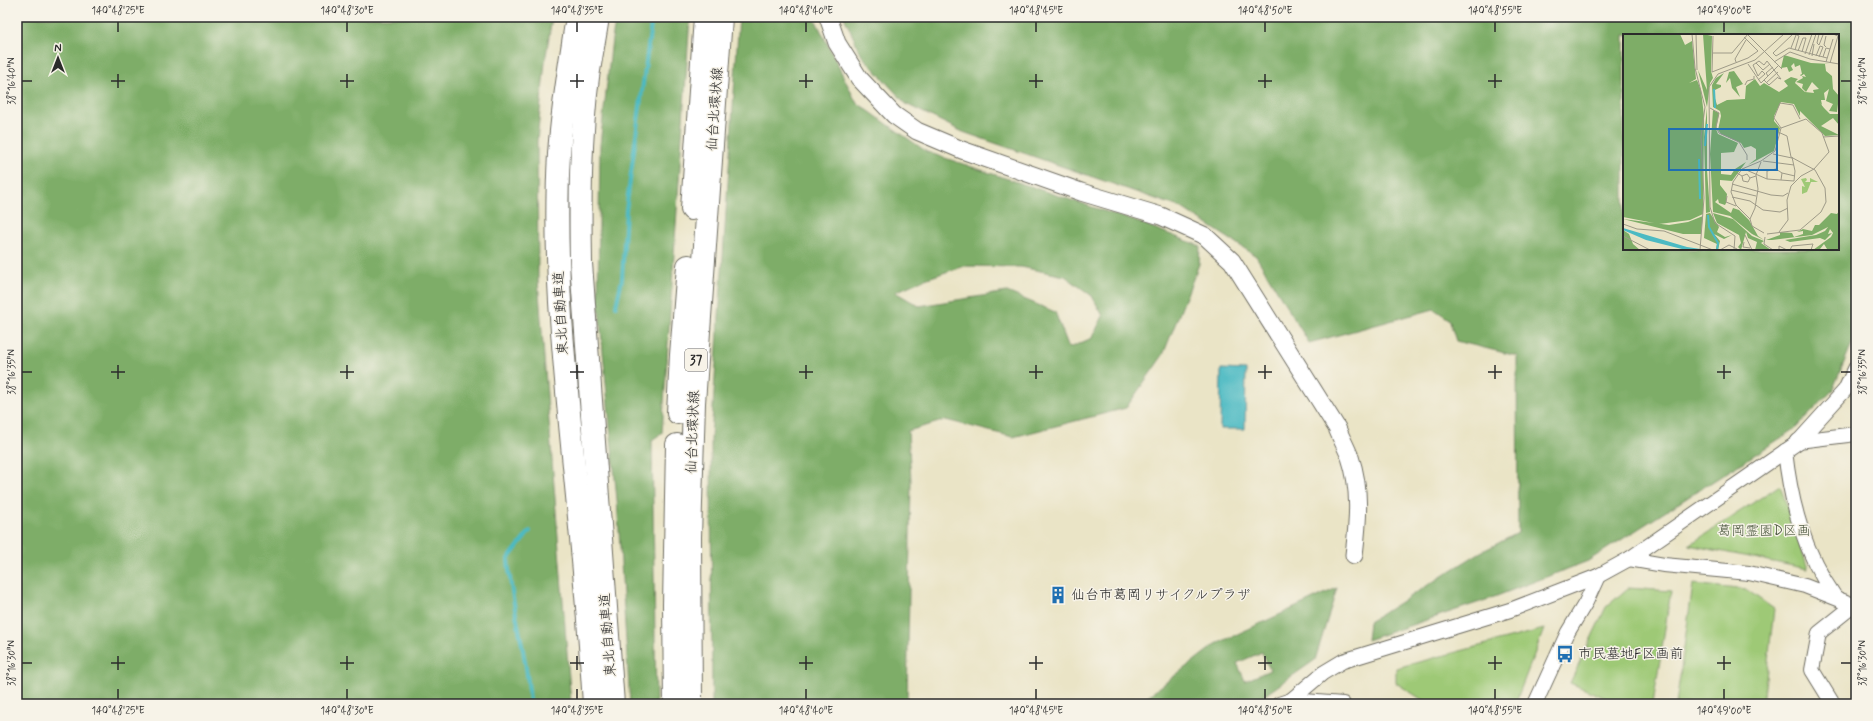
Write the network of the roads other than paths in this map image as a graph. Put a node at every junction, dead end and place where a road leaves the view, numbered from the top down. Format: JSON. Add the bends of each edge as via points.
{"nodes":[{"id":1,"x":577,"y":17,"type":"edge"},
{"id":2,"x":598,"y":17,"type":"edge"},
{"id":3,"x":706,"y":17,"type":"edge"},
{"id":4,"x":721,"y":17,"type":"edge"},
{"id":5,"x":828,"y":17,"type":"edge"},
{"id":6,"x":1856,"y":367,"type":"edge"},
{"id":7,"x":1856,"y":434,"type":"edge"},
{"id":8,"x":1798,"y":441,"type":"junction"},
{"id":9,"x":1785,"y":451,"type":"junction"},
{"id":10,"x":1354,"y":555,"type":"dead end"},
{"id":11,"x":1629,"y":559,"type":"junction"},
{"id":12,"x":1598,"y":576,"type":"junction"},
{"id":13,"x":1835,"y":597,"type":"junction"},
{"id":14,"x":1855,"y":606,"type":"edge"},
{"id":15,"x":1285,"y":702,"type":"edge"},
{"id":16,"x":594,"y":704,"type":"edge"},
{"id":17,"x":613,"y":704,"type":"edge"},
{"id":18,"x":675,"y":704,"type":"edge"},
{"id":19,"x":691,"y":704,"type":"edge"},
{"id":20,"x":1343,"y":704,"type":"edge"},
{"id":21,"x":1535,"y":704,"type":"edge"},
{"id":22,"x":1833,"y":704,"type":"edge"}],
"edges":[{"from":1,"to":16,"type":"main road","name":"東北自動車道","via":[[559,156],[559,279]]},
{"from":2,"to":17,"type":"main road","name":"東北自動車道","via":[[588,78],[580,194],[580,263]]},
{"from":3,"to":18,"type":"main road","name":"仙台北環状線","number":"37","via":[[680,355],[675,486]]},
{"from":4,"to":19,"type":"main road","name":"仙台北環状線","number":"37","via":[[694,403],[690,516]]},
{"from":5,"to":10,"type":"street","via":[[837,43],[859,78],[894,115],[917,131],[992,161],[1161,216],[1205,236],[1232,261],[1333,423],[1350,457],[1357,488],[1359,517]]},
{"from":6,"to":8,"type":"street","via":[[1845,390]]},
{"from":7,"to":8,"type":"street"},
{"from":8,"to":9,"type":"street"},
{"from":9,"to":11,"type":"street"},
{"from":9,"to":13,"type":"street","via":[[1792,501],[1800,528],[1811,556]]},
{"from":11,"to":12,"type":"street"},
{"from":11,"to":13,"type":"street","via":[[1749,573],[1804,586]]},
{"from":12,"to":15,"type":"street","via":[[1510,610],[1343,662],[1323,673]]},
{"from":12,"to":21,"type":"street","via":[[1568,632]]},
{"from":13,"to":14,"type":"street"},
{"from":14,"to":22,"type":"street","via":[[1819,633],[1812,670]]},
{"from":15,"to":20,"type":"street"}]}
